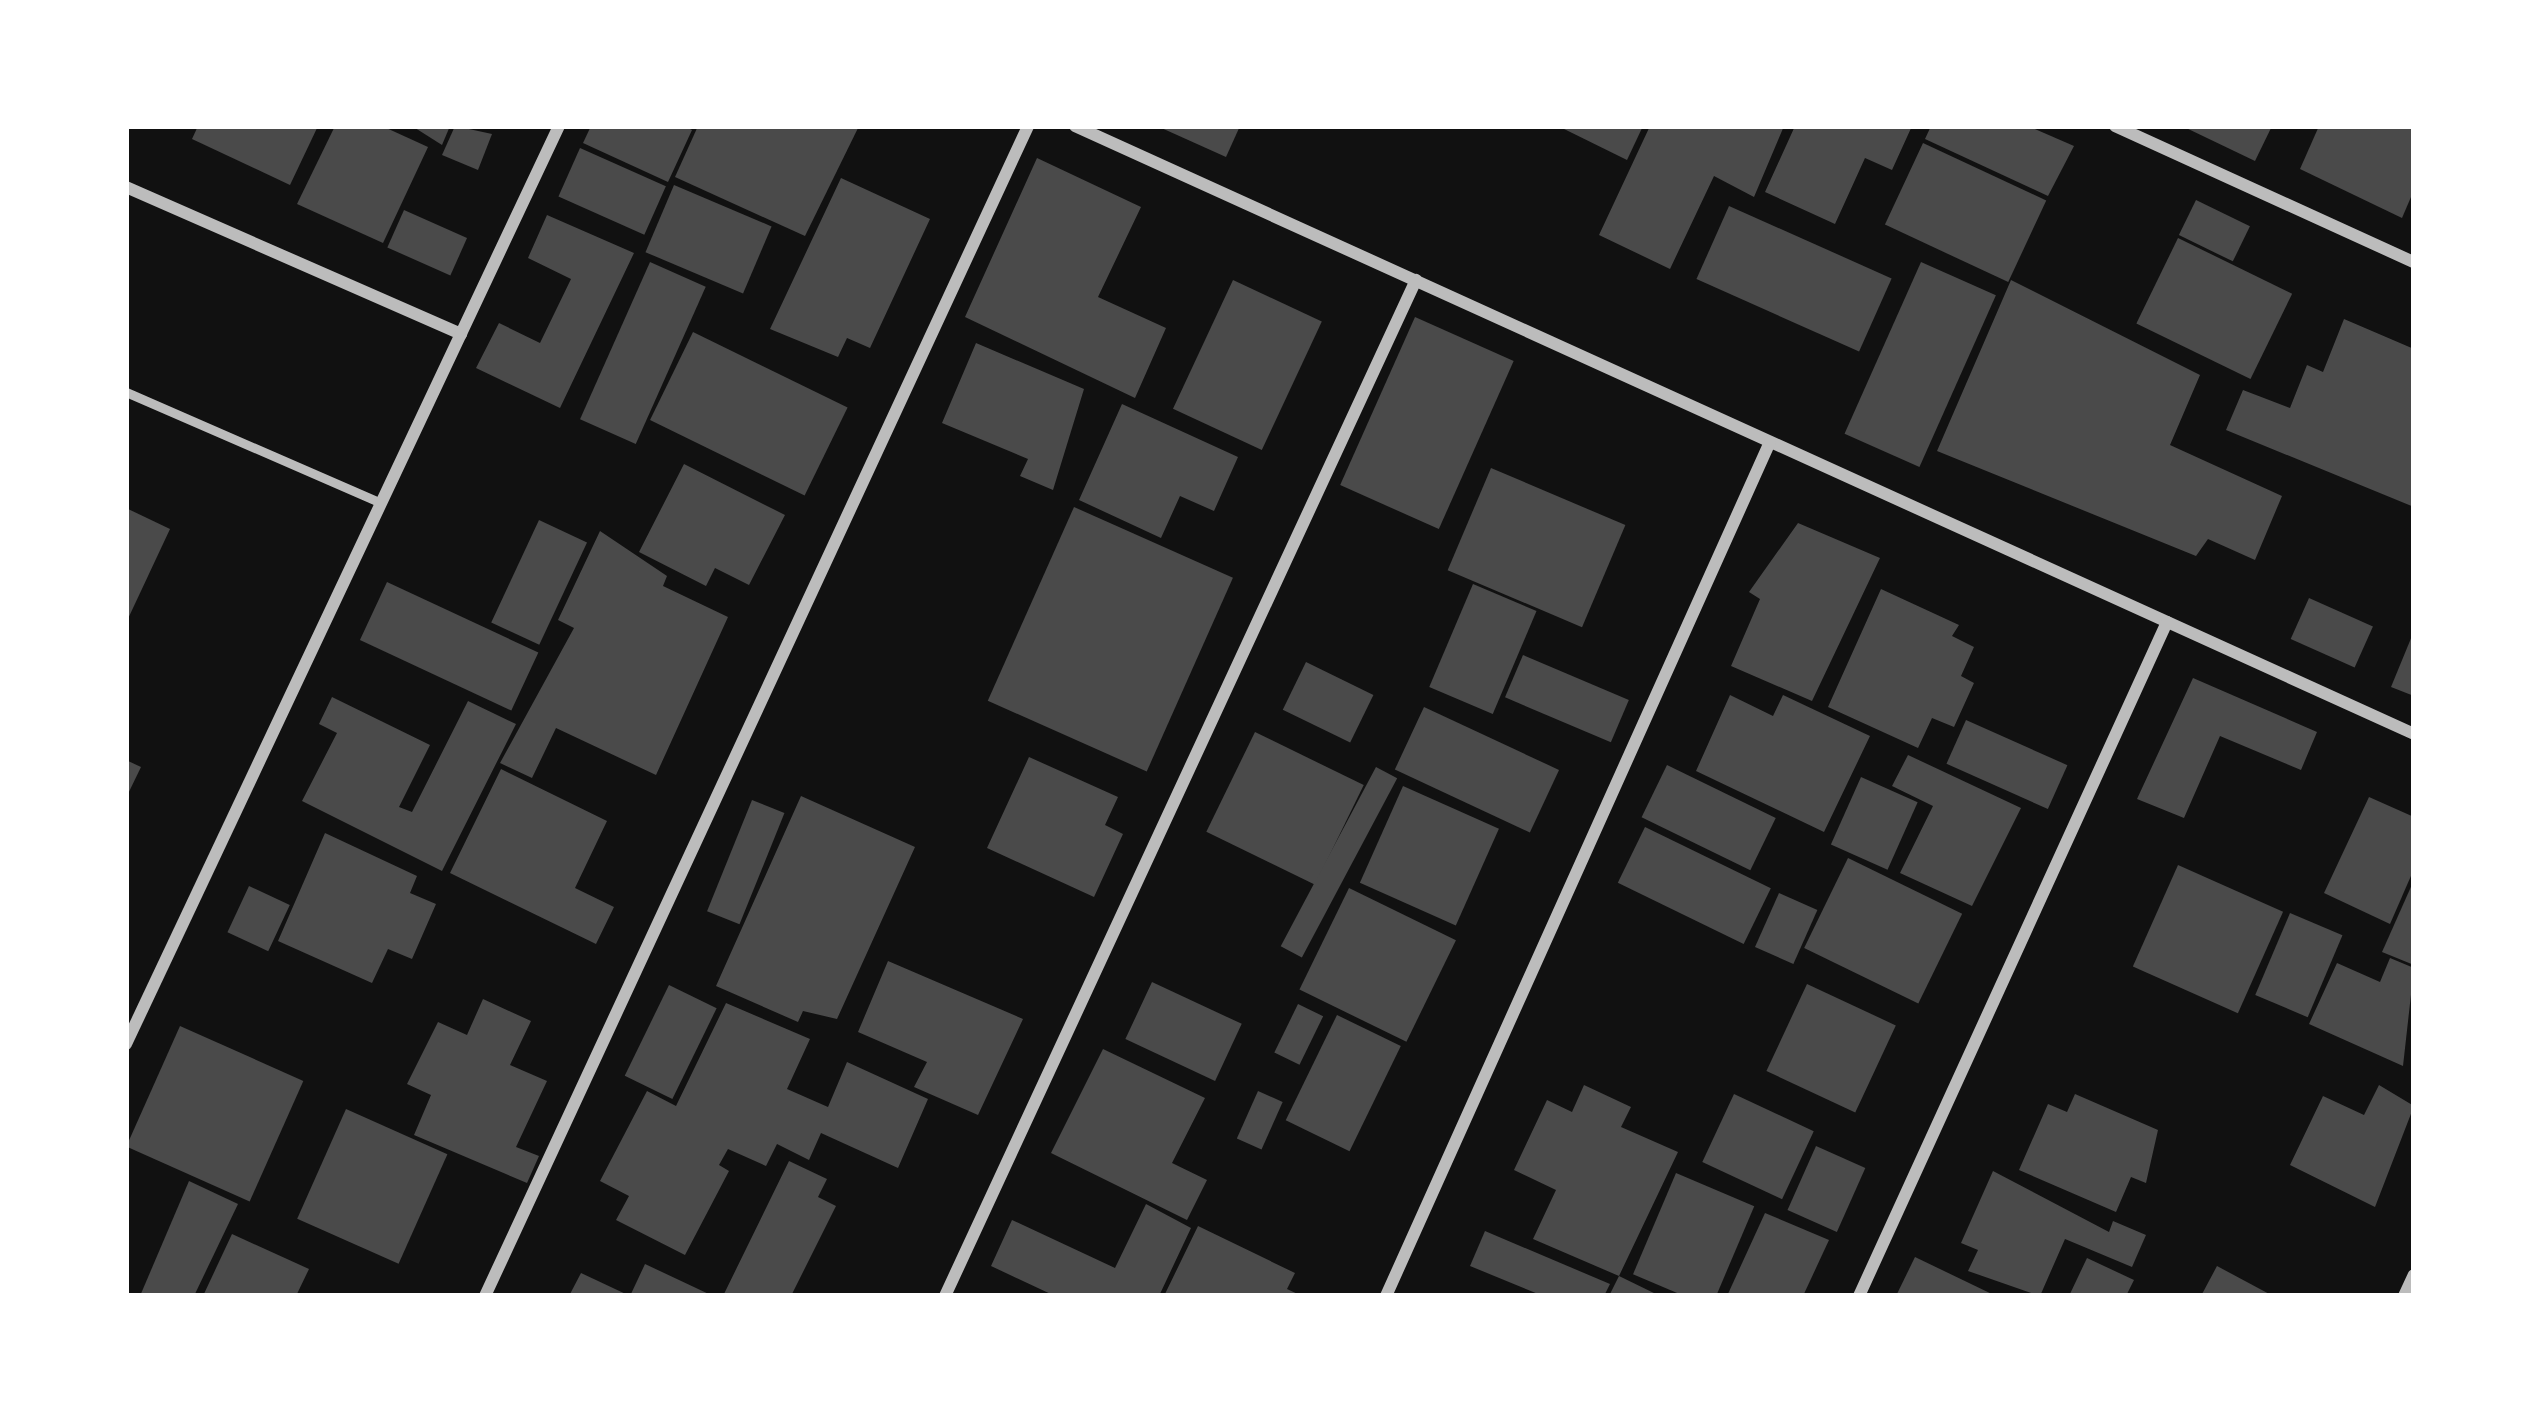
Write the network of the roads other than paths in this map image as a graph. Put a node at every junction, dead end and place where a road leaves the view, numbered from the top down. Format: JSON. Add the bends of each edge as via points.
{"nodes":[{"id":1,"x":559,"y":126,"type":"edge"},
{"id":2,"x":1028,"y":126,"type":"edge"},
{"id":3,"x":1075,"y":126,"type":"edge"},
{"id":4,"x":2116,"y":126,"type":"edge"},
{"id":5,"x":126,"y":187,"type":"edge"},
{"id":6,"x":2414,"y":262,"type":"edge"},
{"id":7,"x":1416,"y":280,"type":"junction"},
{"id":8,"x":461,"y":334,"type":"junction"},
{"id":9,"x":126,"y":392,"type":"edge"},
{"id":10,"x":1770,"y":442,"type":"junction"},
{"id":11,"x":381,"y":503,"type":"junction"},
{"id":12,"x":2167,"y":622,"type":"junction"},
{"id":13,"x":2414,"y":734,"type":"edge"},
{"id":14,"x":126,"y":1044,"type":"edge"},
{"id":15,"x":2414,"y":1275,"type":"edge"},
{"id":16,"x":484,"y":1296,"type":"edge"},
{"id":17,"x":945,"y":1296,"type":"edge"},
{"id":18,"x":1386,"y":1296,"type":"edge"},
{"id":19,"x":1858,"y":1296,"type":"edge"},
{"id":20,"x":2404,"y":1296,"type":"edge"}],
"edges":[{"from":1,"to":8,"type":"street"},
{"from":2,"to":16,"type":"street"},
{"from":3,"to":7,"type":"street"},
{"from":4,"to":6,"type":"street"},
{"from":5,"to":8,"type":"street"},
{"from":7,"to":10,"type":"street"},
{"from":7,"to":17,"type":"street"},
{"from":8,"to":11,"type":"street"},
{"from":9,"to":11,"type":"lane"},
{"from":10,"to":12,"type":"street"},
{"from":10,"to":18,"type":"street"},
{"from":11,"to":14,"type":"street"},
{"from":12,"to":13,"type":"street"},
{"from":12,"to":19,"type":"street"},
{"from":15,"to":20,"type":"street"}]}
